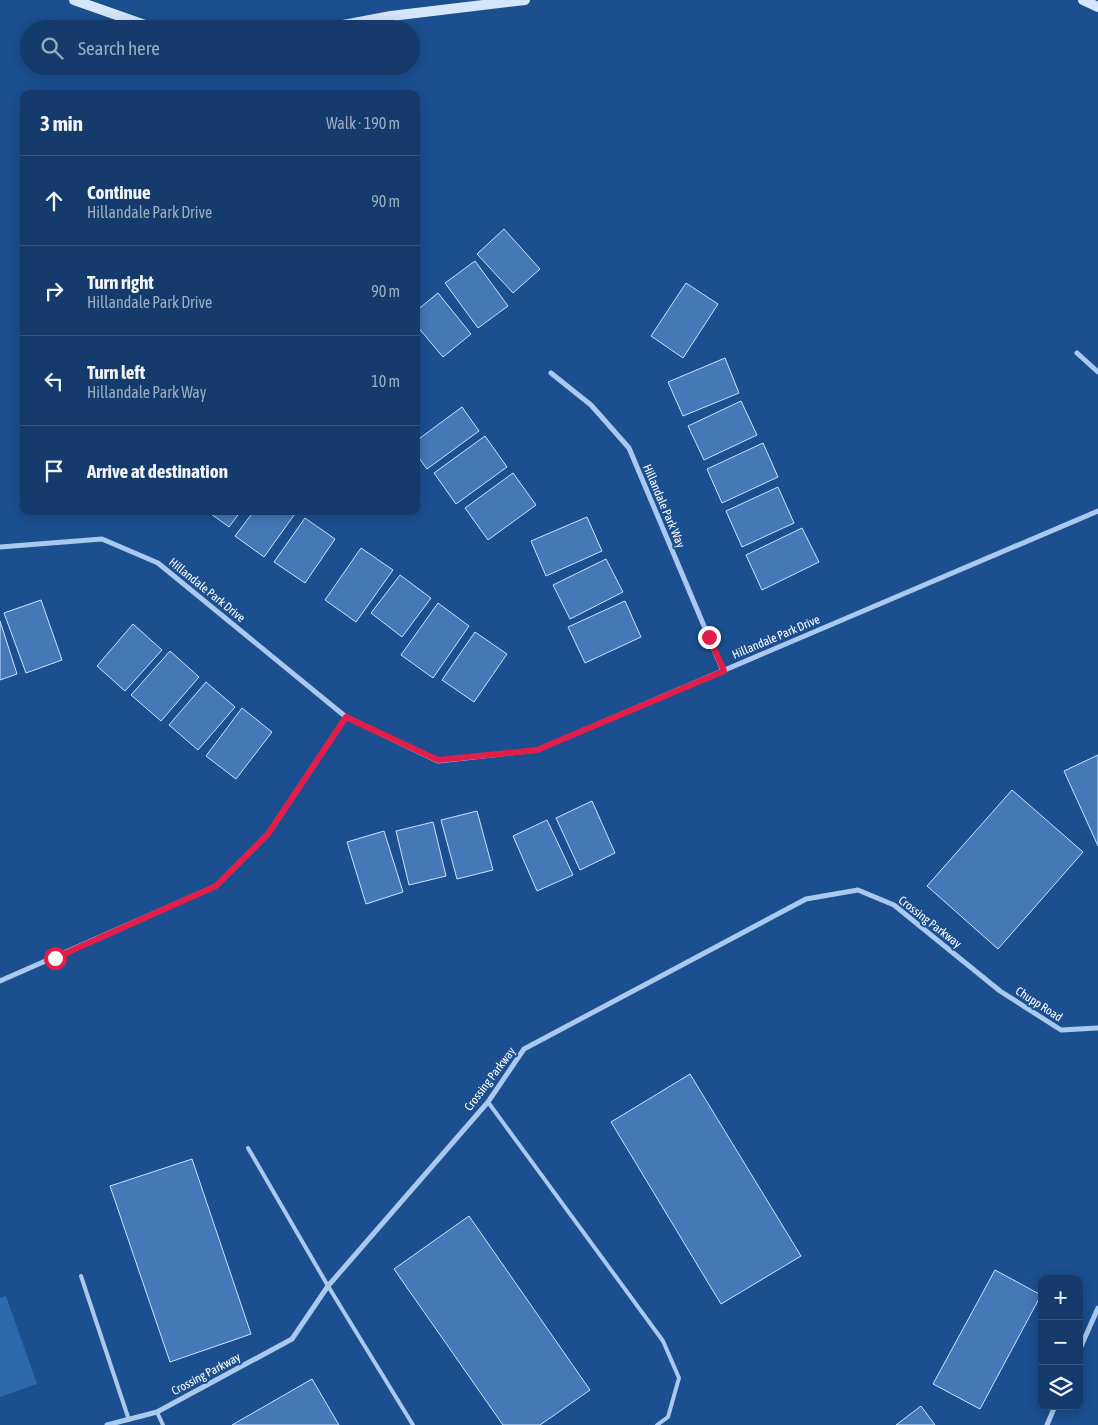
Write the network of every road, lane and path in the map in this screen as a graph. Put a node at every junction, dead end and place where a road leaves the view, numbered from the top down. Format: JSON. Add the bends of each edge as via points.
{"nodes":[{"id":1,"x":74,"y":0,"type":"edge"},
{"id":2,"x":525,"y":0,"type":"edge"},
{"id":3,"x":1083,"y":0,"type":"edge"},
{"id":4,"x":1098,"y":7,"type":"edge"},
{"id":5,"x":131,"y":20,"type":"edge"},
{"id":6,"x":370,"y":20,"type":"edge"},
{"id":7,"x":1077,"y":353,"type":"dead end"},
{"id":8,"x":1098,"y":372,"type":"edge"},
{"id":9,"x":551,"y":373,"type":"dead end"},
{"id":10,"x":1098,"y":511,"type":"edge"},
{"id":11,"x":0,"y":547,"type":"edge"},
{"id":12,"x":724,"y":671,"type":"junction"},
{"id":13,"x":346,"y":717,"type":"junction"},
{"id":14,"x":0,"y":981,"type":"edge"},
{"id":15,"x":1000,"y":991,"type":"joint"},
{"id":16,"x":1098,"y":1028,"type":"edge"},
{"id":17,"x":488,"y":1102,"type":"junction"},
{"id":18,"x":248,"y":1148,"type":"dead end"},
{"id":19,"x":81,"y":1276,"type":"dead end"},
{"id":20,"x":328,"y":1286,"type":"junction"},
{"id":21,"x":1098,"y":1308,"type":"edge"},
{"id":22,"x":1083,"y":1342,"type":"edge"},
{"id":23,"x":1053,"y":1410,"type":"edge"},
{"id":24,"x":157,"y":1412,"type":"junction"},
{"id":25,"x":129,"y":1420,"type":"junction"},
{"id":26,"x":107,"y":1425,"type":"edge"},
{"id":27,"x":163,"y":1425,"type":"edge"},
{"id":28,"x":413,"y":1425,"type":"edge"},
{"id":29,"x":657,"y":1425,"type":"edge"},
{"id":30,"x":1047,"y":1425,"type":"edge"}],
"edges":[{"from":1,"to":5,"type":"main road"},
{"from":2,"to":6,"type":"main road"},
{"from":3,"to":4,"type":"main road"},
{"from":7,"to":8,"type":"street"},
{"from":9,"to":12,"type":"street","name":"Hillandale Park Way","via":[[591,405],[629,448]]},
{"from":10,"to":12,"type":"street","name":"Hillandale Park Drive"},
{"from":11,"to":13,"type":"street","name":"Hillandale Park Drive","via":[[102,539],[158,563]]},
{"from":12,"to":13,"type":"street","name":"Hillandale Park Drive","via":[[537,750],[438,760]]},
{"from":13,"to":14,"type":"street","via":[[268,834],[216,886]]},
{"from":15,"to":16,"type":"street","name":"Chupp Road","via":[[1060,1030]]},
{"from":15,"to":17,"type":"street","name":"Crossing Parkway","via":[[894,905],[858,890],[806,899],[524,1049]]},
{"from":17,"to":20,"type":"street","name":"Crossing Parkway"},
{"from":17,"to":29,"type":"lane","via":[[662,1341],[679,1378],[668,1417]]},
{"from":18,"to":20,"type":"lane"},
{"from":19,"to":25,"type":"lane"},
{"from":20,"to":24,"type":"street","name":"Crossing Parkway","via":[[292,1339]]},
{"from":20,"to":28,"type":"lane"},
{"from":21,"to":22,"type":"street"},
{"from":23,"to":30,"type":"street"},
{"from":24,"to":25,"type":"street","name":"Crossing Parkway"},
{"from":24,"to":27,"type":"lane"},
{"from":25,"to":26,"type":"street","name":"Crossing Parkway"}]}
